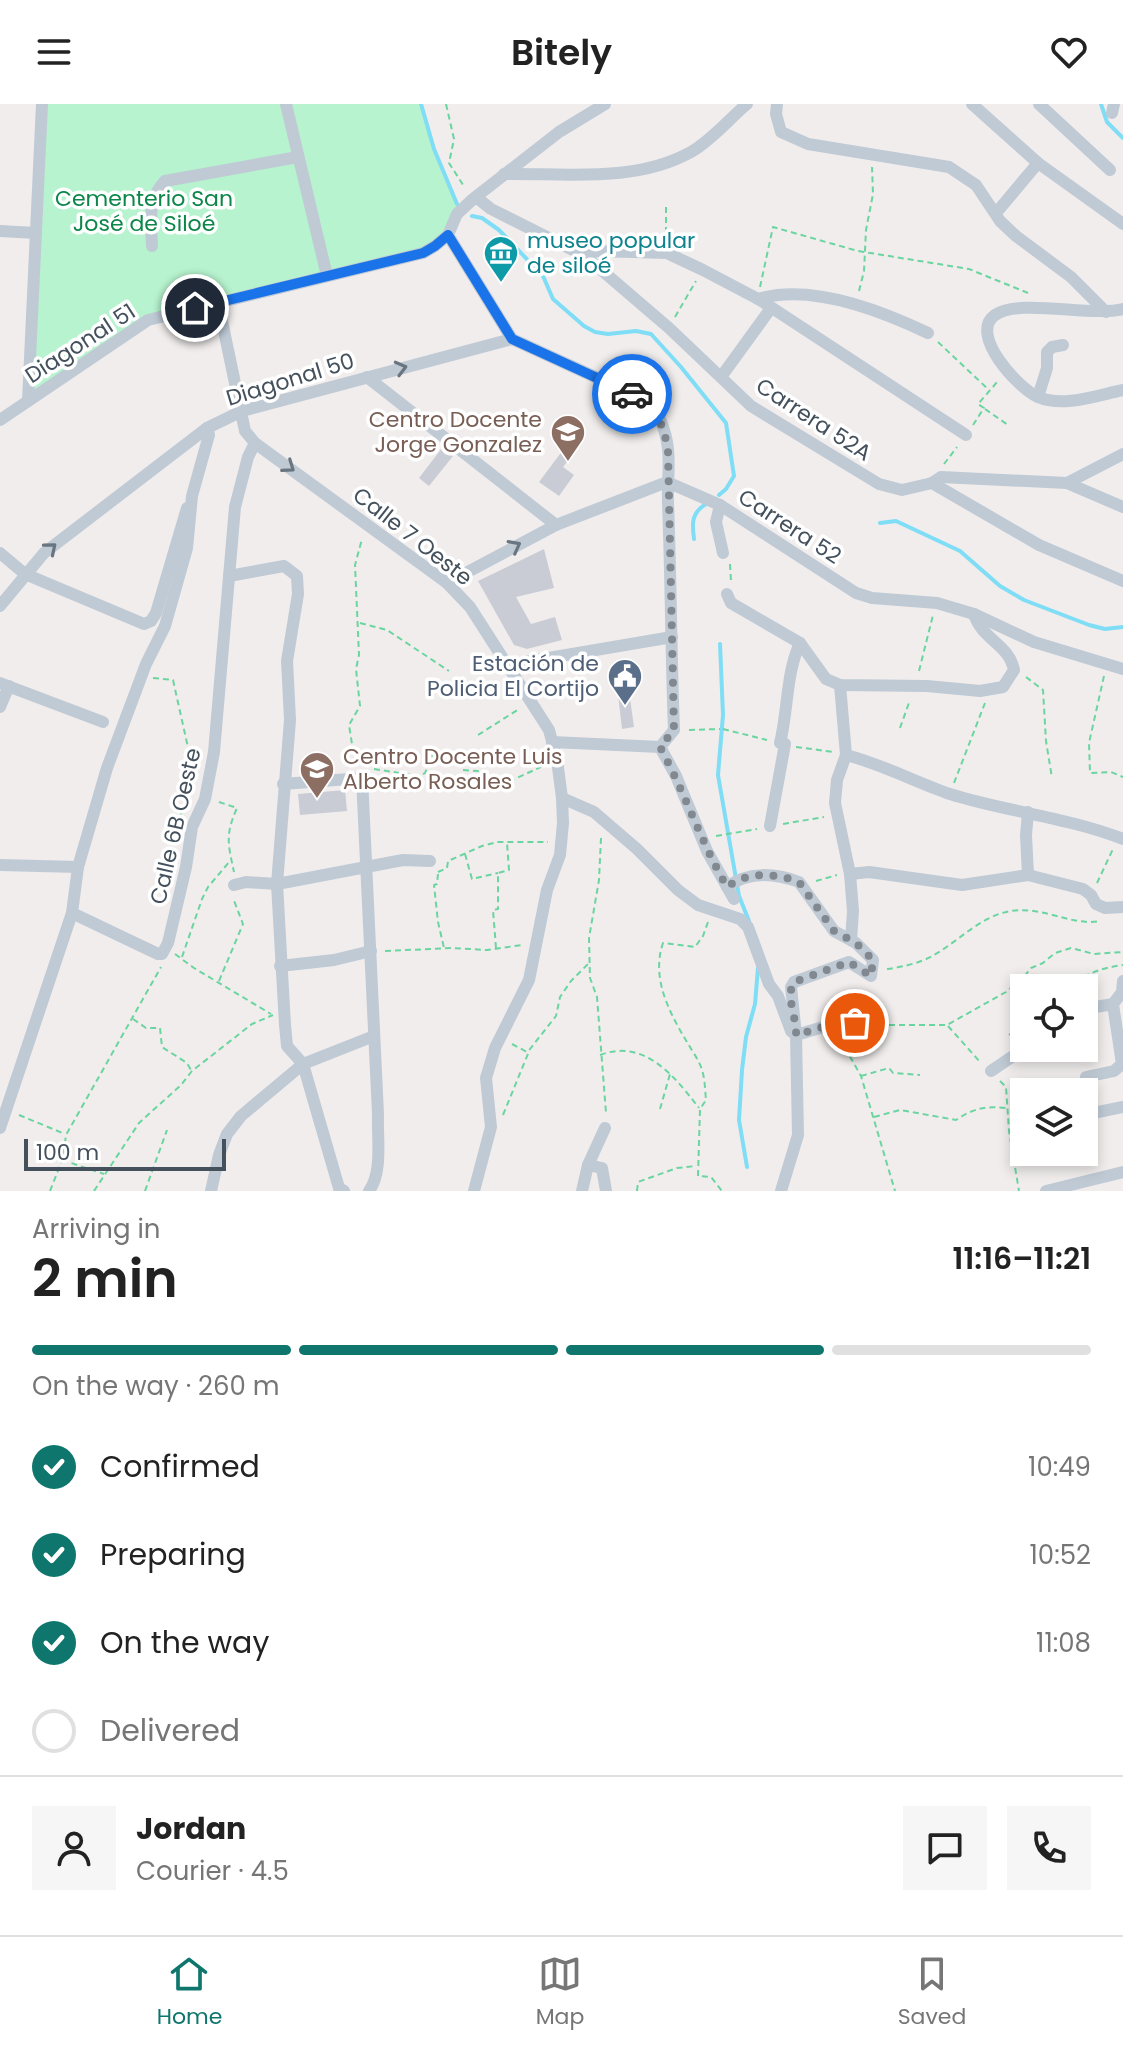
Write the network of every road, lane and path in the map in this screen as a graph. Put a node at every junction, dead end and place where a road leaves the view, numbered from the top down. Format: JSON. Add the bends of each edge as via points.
{"nodes":[{"id":1,"x":42,"y":104,"type":"edge"},
{"id":2,"x":286,"y":104,"type":"edge"},
{"id":3,"x":446,"y":104,"type":"edge"},
{"id":4,"x":605,"y":104,"type":"edge"},
{"id":5,"x":747,"y":104,"type":"edge"},
{"id":6,"x":777,"y":104,"type":"edge"},
{"id":7,"x":972,"y":104,"type":"edge"},
{"id":8,"x":1039,"y":104,"type":"edge"},
{"id":9,"x":872,"y":153,"type":"junction"},
{"id":10,"x":298,"y":157,"type":"junction"},
{"id":11,"x":1038,"y":163,"type":"junction"},
{"id":12,"x":1110,"y":170,"type":"dead end"},
{"id":13,"x":504,"y":174,"type":"junction"},
{"id":14,"x":474,"y":198,"type":"junction"},
{"id":15,"x":666,"y":207,"type":"dead end"},
{"id":16,"x":996,"y":213,"type":"junction"},
{"id":17,"x":1123,"y":224,"type":"edge"},
{"id":18,"x":0,"y":231,"type":"edge"},
{"id":19,"x":36,"y":233,"type":"junction"},
{"id":20,"x":448,"y":235,"type":"junction"},
{"id":21,"x":152,"y":246,"type":"dead end"},
{"id":22,"x":866,"y":252,"type":"junction"},
{"id":23,"x":667,"y":253,"type":"junction"},
{"id":24,"x":585,"y":256,"type":"junction"},
{"id":25,"x":703,"y":270,"type":"junction"},
{"id":26,"x":327,"y":276,"type":"junction"},
{"id":27,"x":1038,"y":298,"type":"dead end"},
{"id":28,"x":758,"y":299,"type":"junction"},
{"id":29,"x":218,"y":302,"type":"junction"},
{"id":30,"x":855,"y":305,"type":"junction"},
{"id":31,"x":771,"y":308,"type":"junction"},
{"id":32,"x":1123,"y":309,"type":"edge"},
{"id":33,"x":1106,"y":312,"type":"junction"},
{"id":34,"x":669,"y":328,"type":"junction"},
{"id":35,"x":928,"y":333,"type":"joint"},
{"id":36,"x":512,"y":339,"type":"junction"},
{"id":37,"x":1063,"y":345,"type":"dead end"},
{"id":38,"x":367,"y":377,"type":"junction"},
{"id":39,"x":721,"y":377,"type":"junction"},
{"id":40,"x":1123,"y":390,"type":"edge"},
{"id":41,"x":990,"y":391,"type":"dead end"},
{"id":42,"x":1038,"y":397,"type":"junction"},
{"id":43,"x":28,"y":401,"type":"junction"},
{"id":44,"x":984,"y":408,"type":"dead end"},
{"id":45,"x":242,"y":411,"type":"junction"},
{"id":46,"x":0,"y":420,"type":"edge"},
{"id":47,"x":1008,"y":425,"type":"dead end"},
{"id":48,"x":207,"y":428,"type":"junction"},
{"id":49,"x":966,"y":435,"type":"dead end"},
{"id":50,"x":255,"y":443,"type":"junction"},
{"id":51,"x":1123,"y":454,"type":"edge"},
{"id":52,"x":667,"y":482,"type":"junction"},
{"id":53,"x":932,"y":483,"type":"junction"},
{"id":54,"x":1067,"y":483,"type":"junction"},
{"id":55,"x":192,"y":496,"type":"junction"},
{"id":56,"x":720,"y":505,"type":"junction"},
{"id":57,"x":1123,"y":507,"type":"edge"},
{"id":58,"x":556,"y":525,"type":"junction"},
{"id":59,"x":367,"y":526,"type":"junction"},
{"id":60,"x":0,"y":553,"type":"edge"},
{"id":61,"x":723,"y":553,"type":"joint"},
{"id":62,"x":25,"y":574,"type":"junction"},
{"id":63,"x":229,"y":576,"type":"junction"},
{"id":64,"x":1123,"y":581,"type":"edge"},
{"id":65,"x":447,"y":583,"type":"junction"},
{"id":66,"x":727,"y":594,"type":"joint"},
{"id":67,"x":937,"y":603,"type":"junction"},
{"id":68,"x":0,"y":606,"type":"edge"},
{"id":69,"x":974,"y":614,"type":"junction"},
{"id":70,"x":358,"y":623,"type":"junction"},
{"id":71,"x":672,"y":637,"type":"junction"},
{"id":72,"x":800,"y":643,"type":"junction"},
{"id":73,"x":507,"y":665,"type":"junction"},
{"id":74,"x":1117,"y":667,"type":"edge"},
{"id":75,"x":1014,"y":670,"type":"junction"},
{"id":76,"x":449,"y":671,"type":"dead end"},
{"id":77,"x":141,"y":676,"type":"junction"},
{"id":78,"x":5,"y":685,"type":"edge"},
{"id":79,"x":840,"y":685,"type":"junction"},
{"id":80,"x":915,"y":685,"type":"junction"},
{"id":81,"x":985,"y":691,"type":"junction"},
{"id":82,"x":530,"y":702,"type":"junction"},
{"id":83,"x":0,"y":707,"type":"edge"},
{"id":84,"x":103,"y":722,"type":"dead end"},
{"id":85,"x":900,"y":728,"type":"dead end"},
{"id":86,"x":720,"y":729,"type":"dead end"},
{"id":87,"x":674,"y":730,"type":"junction"},
{"id":88,"x":478,"y":735,"type":"dead end"},
{"id":89,"x":552,"y":742,"type":"junction"},
{"id":90,"x":660,"y":747,"type":"junction"},
{"id":91,"x":435,"y":750,"type":"dead end"},
{"id":92,"x":846,"y":755,"type":"junction"},
{"id":93,"x":557,"y":760,"type":"junction"},
{"id":94,"x":463,"y":770,"type":"dead end"},
{"id":95,"x":365,"y":773,"type":"junction"},
{"id":96,"x":1123,"y":777,"type":"edge"},
{"id":97,"x":1052,"y":778,"type":"dead end"},
{"id":98,"x":283,"y":784,"type":"junction"},
{"id":99,"x":205,"y":793,"type":"junction"},
{"id":100,"x":951,"y":794,"type":"junction"},
{"id":101,"x":562,"y":798,"type":"junction"},
{"id":102,"x":237,"y":808,"type":"dead end"},
{"id":103,"x":1028,"y":812,"type":"junction"},
{"id":104,"x":606,"y":821,"type":"junction"},
{"id":105,"x":770,"y":826,"type":"dead end"},
{"id":106,"x":1121,"y":838,"type":"edge"},
{"id":107,"x":561,"y":841,"type":"junction"},
{"id":108,"x":507,"y":842,"type":"junction"},
{"id":109,"x":465,"y":852,"type":"junction"},
{"id":110,"x":231,"y":860,"type":"dead end"},
{"id":111,"x":430,"y":861,"type":"joint"},
{"id":112,"x":0,"y":865,"type":"edge"},
{"id":113,"x":367,"y":865,"type":"junction"},
{"id":114,"x":78,"y":867,"type":"junction"},
{"id":115,"x":438,"y":872,"type":"junction"},
{"id":116,"x":498,"y":873,"type":"junction"},
{"id":117,"x":850,"y":874,"type":"junction"},
{"id":118,"x":1028,"y":875,"type":"junction"},
{"id":119,"x":277,"y":884,"type":"junction"},
{"id":120,"x":234,"y":885,"type":"dead end"},
{"id":121,"x":803,"y":886,"type":"junction"},
{"id":122,"x":1091,"y":895,"type":"junction"},
{"id":123,"x":1123,"y":907,"type":"edge"},
{"id":124,"x":713,"y":910,"type":"junction"},
{"id":125,"x":72,"y":913,"type":"junction"},
{"id":126,"x":1110,"y":918,"type":"dead end"},
{"id":127,"x":851,"y":940,"type":"junction"},
{"id":128,"x":535,"y":946,"type":"junction"},
{"id":129,"x":444,"y":948,"type":"junction"},
{"id":130,"x":496,"y":948,"type":"junction"},
{"id":131,"x":164,"y":951,"type":"junction"},
{"id":132,"x":371,"y":951,"type":"junction"},
{"id":133,"x":1123,"y":952,"type":"edge"},
{"id":134,"x":182,"y":958,"type":"junction"},
{"id":135,"x":589,"y":962,"type":"junction"},
{"id":136,"x":1123,"y":965,"type":"edge"},
{"id":137,"x":280,"y":966,"type":"junction"},
{"id":138,"x":872,"y":972,"type":"junction"},
{"id":139,"x":1088,"y":974,"type":"edge"},
{"id":140,"x":1123,"y":981,"type":"edge"},
{"id":141,"x":283,"y":998,"type":"junction"},
{"id":142,"x":1113,"y":1004,"type":"junction"},
{"id":143,"x":1098,"y":1007,"type":"edge"},
{"id":144,"x":273,"y":1015,"type":"junction"},
{"id":145,"x":132,"y":1018,"type":"junction"},
{"id":146,"x":855,"y":1023,"type":"joint"},
{"id":147,"x":830,"y":1025,"type":"junction"},
{"id":148,"x":947,"y":1025,"type":"junction"},
{"id":149,"x":796,"y":1035,"type":"junction"},
{"id":150,"x":374,"y":1036,"type":"junction"},
{"id":151,"x":500,"y":1037,"type":"junction"},
{"id":152,"x":528,"y":1053,"type":"junction"},
{"id":153,"x":600,"y":1055,"type":"junction"},
{"id":154,"x":1010,"y":1058,"type":"edge"},
{"id":155,"x":303,"y":1064,"type":"junction"},
{"id":156,"x":192,"y":1071,"type":"junction"},
{"id":157,"x":991,"y":1071,"type":"junction"},
{"id":158,"x":670,"y":1072,"type":"junction"},
{"id":159,"x":920,"y":1075,"type":"dead end"},
{"id":160,"x":861,"y":1076,"type":"junction"},
{"id":161,"x":1086,"y":1078,"type":"edge"},
{"id":162,"x":1123,"y":1107,"type":"edge"},
{"id":163,"x":1007,"y":1108,"type":"junction"},
{"id":164,"x":6,"y":1109,"type":"junction"},
{"id":165,"x":660,"y":1109,"type":"dead end"},
{"id":166,"x":700,"y":1109,"type":"junction"},
{"id":167,"x":1098,"y":1112,"type":"edge"},
{"id":168,"x":874,"y":1117,"type":"junction"},
{"id":169,"x":0,"y":1125,"type":"edge"},
{"id":170,"x":491,"y":1127,"type":"junction"},
{"id":171,"x":605,"y":1128,"type":"joint"},
{"id":172,"x":167,"y":1130,"type":"dead end"},
{"id":173,"x":66,"y":1135,"type":"junction"},
{"id":174,"x":62,"y":1160,"type":"junction"},
{"id":175,"x":595,"y":1166,"type":"junction"},
{"id":176,"x":698,"y":1166,"type":"junction"},
{"id":177,"x":1123,"y":1172,"type":"edge"},
{"id":178,"x":106,"y":1175,"type":"junction"},
{"id":179,"x":50,"y":1191,"type":"edge"},
{"id":180,"x":94,"y":1191,"type":"edge"},
{"id":181,"x":145,"y":1191,"type":"edge"},
{"id":182,"x":211,"y":1191,"type":"edge"},
{"id":183,"x":344,"y":1191,"type":"edge"},
{"id":184,"x":369,"y":1191,"type":"edge"},
{"id":185,"x":474,"y":1191,"type":"edge"},
{"id":186,"x":582,"y":1191,"type":"edge"},
{"id":187,"x":606,"y":1191,"type":"edge"},
{"id":188,"x":637,"y":1191,"type":"edge"},
{"id":189,"x":722,"y":1191,"type":"edge"},
{"id":190,"x":781,"y":1191,"type":"edge"},
{"id":191,"x":895,"y":1191,"type":"edge"},
{"id":192,"x":1019,"y":1191,"type":"edge"},
{"id":193,"x":1046,"y":1191,"type":"edge"}],
"edges":[{"from":1,"to":19,"type":"street"},
{"from":2,"to":10,"type":"street"},
{"from":3,"to":14,"type":"path","via":[[454,139],[449,163]]},
{"from":4,"to":13,"type":"street","name":"Diagonal 51"},
{"from":5,"to":13,"type":"street","via":[[694,150],[657,168],[623,174]]},
{"from":6,"to":9,"type":"street","via":[[781,132],[790,137]]},
{"from":7,"to":11,"type":"street"},
{"from":8,"to":12,"type":"street"},
{"from":9,"to":16,"type":"street","via":[[949,167],[976,185]]},
{"from":9,"to":22,"type":"path"},
{"from":10,"to":21,"type":"street","via":[[165,181],[154,193]]},
{"from":10,"to":26,"type":"street"},
{"from":11,"to":16,"type":"street"},
{"from":11,"to":17,"type":"street"},
{"from":13,"to":14,"type":"street","name":"Diagonal 51"},
{"from":14,"to":20,"type":"street","name":"Diagonal 51","via":[[457,214]]},
{"from":14,"to":24,"type":"street","name":"Carrera 52A"},
{"from":15,"to":23,"type":"path"},
{"from":16,"to":33,"type":"street"},
{"from":18,"to":19,"type":"street"},
{"from":19,"to":43,"type":"street"},
{"from":20,"to":26,"type":"street","name":"Diagonal 51","via":[[423,253]]},
{"from":20,"to":36,"type":"street"},
{"from":22,"to":27,"type":"path","via":[[969,269]]},
{"from":22,"to":28,"type":"path","via":[[773,227]]},
{"from":22,"to":30,"type":"path"},
{"from":23,"to":24,"type":"street","via":[[597,251]]},
{"from":23,"to":25,"type":"street"},
{"from":24,"to":34,"type":"street","name":"Carrera 52A"},
{"from":25,"to":28,"type":"street"},
{"from":25,"to":34,"type":"path"},
{"from":26,"to":29,"type":"street","name":"Diagonal 51"},
{"from":28,"to":30,"type":"street","via":[[777,293]]},
{"from":28,"to":31,"type":"street"},
{"from":29,"to":43,"type":"street","name":"Diagonal 51","via":[[148,320]]},
{"from":29,"to":45,"type":"street"},
{"from":30,"to":35,"type":"street"},
{"from":31,"to":39,"type":"street"},
{"from":31,"to":49,"type":"street"},
{"from":32,"to":33,"type":"street"},
{"from":33,"to":42,"type":"street","via":[[1013,309],[988,323],[988,338],[1007,372]]},
{"from":34,"to":39,"type":"street","name":"Carrera 52A"},
{"from":35,"to":41,"type":"path"},
{"from":38,"to":36,"type":"street","name":"Diagonal 50","one_way":true},
{"from":36,"to":52,"type":"street","via":[[653,407],[664,429]]},
{"from":37,"to":42,"type":"street","via":[[1047,352]]},
{"from":38,"to":45,"type":"street","name":"Diagonal 50"},
{"from":38,"to":58,"type":"street"},
{"from":39,"to":53,"type":"street","name":"Carrera 52A","via":[[751,406],[879,484],[902,490]]},
{"from":40,"to":42,"type":"street","via":[[1069,400]]},
{"from":43,"to":46,"type":"street","name":"Diagonal 51"},
{"from":44,"to":47,"type":"path"},
{"from":45,"to":48,"type":"street","name":"Diagonal 50"},
{"from":45,"to":50,"type":"street","via":[[245,431]]},
{"from":48,"to":55,"type":"street"},
{"from":62,"to":48,"type":"street","name":"Diagonal 50","one_way":true,"via":[[44,553]]},
{"from":50,"to":59,"type":"street","name":"Calle 7 Oeste","one_way":true},
{"from":50,"to":63,"type":"street","name":"Calle 6B Oeste","via":[[235,507]]},
{"from":51,"to":54,"type":"street"},
{"from":52,"to":56,"type":"street","name":"Carrera 52"},
{"from":52,"to":58,"type":"street"},
{"from":52,"to":71,"type":"street"},
{"from":53,"to":54,"type":"street","name":"Carrera 52A","via":[[941,477]]},
{"from":53,"to":64,"type":"street","via":[[1039,545]]},
{"from":54,"to":57,"type":"street"},
{"from":55,"to":62,"type":"street","via":[[151,621],[144,624]]},
{"from":55,"to":77,"type":"street","via":[[187,548],[165,626]]},
{"from":56,"to":61,"type":"street","via":[[716,522]]},
{"from":56,"to":67,"type":"street","name":"Carrera 52","via":[[856,593]]},
{"from":65,"to":58,"type":"street","one_way":true},
{"from":59,"to":65,"type":"street","name":"Calle 7 Oeste"},
{"from":59,"to":70,"type":"path","via":[[355,565]]},
{"from":60,"to":62,"type":"street"},
{"from":61,"to":66,"type":"path","via":[[732,575]]},
{"from":62,"to":68,"type":"street","name":"Diagonal 50"},
{"from":63,"to":98,"type":"street","via":[[284,566],[297,576],[287,661],[290,720]]},
{"from":63,"to":99,"type":"street","name":"Calle 6B Oeste","via":[[218,720]]},
{"from":65,"to":73,"type":"street","name":"Calle 7 Oeste","via":[[470,607]]},
{"from":66,"to":72,"type":"street","via":[[731,603]]},
{"from":67,"to":69,"type":"street","name":"Carrera 52"},
{"from":67,"to":80,"type":"path"},
{"from":69,"to":74,"type":"street","name":"Carrera 52","via":[[1034,642]]},
{"from":69,"to":75,"type":"street","via":[[983,633],[1012,659]]},
{"from":70,"to":76,"type":"path","via":[[387,630]]},
{"from":70,"to":95,"type":"path","via":[[360,706],[349,725],[355,766]]},
{"from":71,"to":73,"type":"street"},
{"from":71,"to":87,"type":"street"},
{"from":72,"to":79,"type":"street","via":[[826,679]]},
{"from":72,"to":105,"type":"street"},
{"from":73,"to":82,"type":"street","name":"Calle 7 Oeste"},
{"from":74,"to":96,"type":"path","via":[[1102,680],[1089,743],[1090,773]]},
{"from":75,"to":81,"type":"street","via":[[1003,687]]},
{"from":75,"to":97,"type":"path","via":[[1043,690]]},
{"from":77,"to":99,"type":"path","via":[[173,680],[194,778]]},
{"from":77,"to":114,"type":"street"},
{"from":78,"to":83,"type":"street"},
{"from":78,"to":84,"type":"street"},
{"from":79,"to":80,"type":"street"},
{"from":79,"to":92,"type":"street"},
{"from":80,"to":81,"type":"street"},
{"from":80,"to":85,"type":"path"},
{"from":81,"to":100,"type":"path"},
{"from":82,"to":88,"type":"path"},
{"from":82,"to":89,"type":"street","name":"Calle 7 Oeste"},
{"from":86,"to":87,"type":"path"},
{"from":87,"to":90,"type":"street"},
{"from":89,"to":90,"type":"street"},
{"from":89,"to":93,"type":"street","name":"Calle 7 Oeste"},
{"from":90,"to":121,"type":"street","via":[[730,893],[738,879],[768,875]]},
{"from":91,"to":95,"type":"path","via":[[420,776]]},
{"from":92,"to":100,"type":"street"},
{"from":92,"to":117,"type":"street","via":[[835,803]]},
{"from":93,"to":94,"type":"path","via":[[489,791],[478,771]]},
{"from":93,"to":101,"type":"street","name":"Calle 7 Oeste"},
{"from":95,"to":98,"type":"street"},
{"from":95,"to":113,"type":"street"},
{"from":98,"to":119,"type":"street"},
{"from":99,"to":102,"type":"path"},
{"from":99,"to":131,"type":"street","name":"Calle 6B Oeste","via":[[192,827]]},
{"from":100,"to":103,"type":"street"},
{"from":101,"to":104,"type":"street"},
{"from":101,"to":107,"type":"street","name":"Calle 7 Oeste"},
{"from":103,"to":106,"type":"street"},
{"from":103,"to":118,"type":"street"},
{"from":104,"to":124,"type":"street","via":[[678,890]]},
{"from":104,"to":135,"type":"path"},
{"from":106,"to":122,"type":"path"},
{"from":107,"to":108,"type":"path"},
{"from":107,"to":128,"type":"street","name":"Calle 7 Oeste"},
{"from":108,"to":109,"type":"path"},
{"from":108,"to":116,"type":"path","via":[[509,870]]},
{"from":109,"to":115,"type":"path"},
{"from":109,"to":116,"type":"path","via":[[472,879]]},
{"from":110,"to":134,"type":"path","via":[[208,887]]},
{"from":111,"to":113,"type":"street"},
{"from":111,"to":115,"type":"path"},
{"from":112,"to":114,"type":"street"},
{"from":113,"to":119,"type":"street"},
{"from":113,"to":132,"type":"street"},
{"from":114,"to":125,"type":"street"},
{"from":115,"to":129,"type":"path","via":[[434,885]]},
{"from":116,"to":130,"type":"path","via":[[498,909],[493,910]]},
{"from":117,"to":118,"type":"street","via":[[962,885]]},
{"from":117,"to":121,"type":"path"},
{"from":117,"to":127,"type":"street"},
{"from":118,"to":122,"type":"street"},
{"from":119,"to":120,"type":"street"},
{"from":119,"to":137,"type":"street"},
{"from":121,"to":127,"type":"street","via":[[834,931]]},
{"from":122,"to":123,"type":"street","via":[[1105,908]]},
{"from":124,"to":149,"type":"street","via":[[748,927]]},
{"from":124,"to":166,"type":"path","via":[[695,947],[663,943],[659,955],[665,1001],[701,1067],[706,1100]]},
{"from":125,"to":131,"type":"street"},
{"from":125,"to":164,"type":"street"},
{"from":126,"to":138,"type":"path","via":[[1096,923],[1031,910],[1003,912],[934,956]]},
{"from":127,"to":138,"type":"street","via":[[873,960]]},
{"from":128,"to":130,"type":"path"},
{"from":128,"to":151,"type":"street","name":"Calle 7 Oeste","via":[[529,980]]},
{"from":129,"to":130,"type":"path"},
{"from":129,"to":132,"type":"path"},
{"from":131,"to":134,"type":"path"},
{"from":131,"to":145,"type":"path","via":[[160,974]]},
{"from":132,"to":137,"type":"street"},
{"from":132,"to":150,"type":"street"},
{"from":133,"to":148,"type":"path","via":[[1094,954],[1071,948],[1055,953],[1006,992]]},
{"from":134,"to":144,"type":"path"},
{"from":135,"to":152,"type":"path","via":[[560,997],[556,1016]]},
{"from":135,"to":153,"type":"path"},
{"from":136,"to":139,"type":"path"},
{"from":137,"to":141,"type":"street"},
{"from":138,"to":149,"type":"street","via":[[849,962],[794,982]]},
{"from":140,"to":142,"type":"street"},
{"from":141,"to":144,"type":"path"},
{"from":141,"to":155,"type":"street","via":[[287,1046]]},
{"from":142,"to":143,"type":"street"},
{"from":142,"to":161,"type":"street","via":[[1122,1064]]},
{"from":144,"to":156,"type":"path","via":[[252,1024]]},
{"from":145,"to":156,"type":"path","via":[[146,1028],[160,1028],[162,1047]]},
{"from":145,"to":173,"type":"path"},
{"from":146,"to":147,"type":"street"},
{"from":146,"to":148,"type":"path"},
{"from":147,"to":149,"type":"street"},
{"from":147,"to":160,"type":"path"},
{"from":148,"to":157,"type":"path"},
{"from":149,"to":190,"type":"street","via":[[798,1135]]},
{"from":150,"to":155,"type":"street"},
{"from":150,"to":184,"type":"street","via":[[377,1170]]},
{"from":151,"to":152,"type":"path"},
{"from":151,"to":170,"type":"street","name":"Calle 7 Oeste","via":[[486,1078]]},
{"from":152,"to":170,"type":"path","via":[[502,1118]]},
{"from":153,"to":158,"type":"path","via":[[627,1051]]},
{"from":153,"to":171,"type":"path"},
{"from":154,"to":157,"type":"street"},
{"from":155,"to":182,"type":"street","via":[[227,1134]]},
{"from":155,"to":183,"type":"street"},
{"from":156,"to":178,"type":"path","via":[[139,1123]]},
{"from":157,"to":163,"type":"path","via":[[1006,1087]]},
{"from":158,"to":165,"type":"path"},
{"from":158,"to":166,"type":"path"},
{"from":159,"to":160,"type":"path","via":[[889,1068]]},
{"from":160,"to":168,"type":"path"},
{"from":162,"to":167,"type":"street"},
{"from":163,"to":168,"type":"path","via":[[986,1106],[956,1120],[900,1110]]},
{"from":163,"to":192,"type":"path"},
{"from":164,"to":169,"type":"street"},
{"from":164,"to":173,"type":"path"},
{"from":166,"to":176,"type":"path"},
{"from":168,"to":191,"type":"path"},
{"from":170,"to":185,"type":"street","name":"Calle 7 Oeste"},
{"from":171,"to":175,"type":"street"},
{"from":172,"to":181,"type":"path"},
{"from":173,"to":174,"type":"path"},
{"from":174,"to":178,"type":"path"},
{"from":174,"to":179,"type":"path"},
{"from":175,"to":186,"type":"street"},
{"from":175,"to":187,"type":"street"},
{"from":176,"to":188,"type":"path","via":[[650,1177],[638,1182]]},
{"from":176,"to":189,"type":"path","via":[[698,1176],[711,1177]]},
{"from":177,"to":193,"type":"street"},
{"from":178,"to":180,"type":"path"}]}
